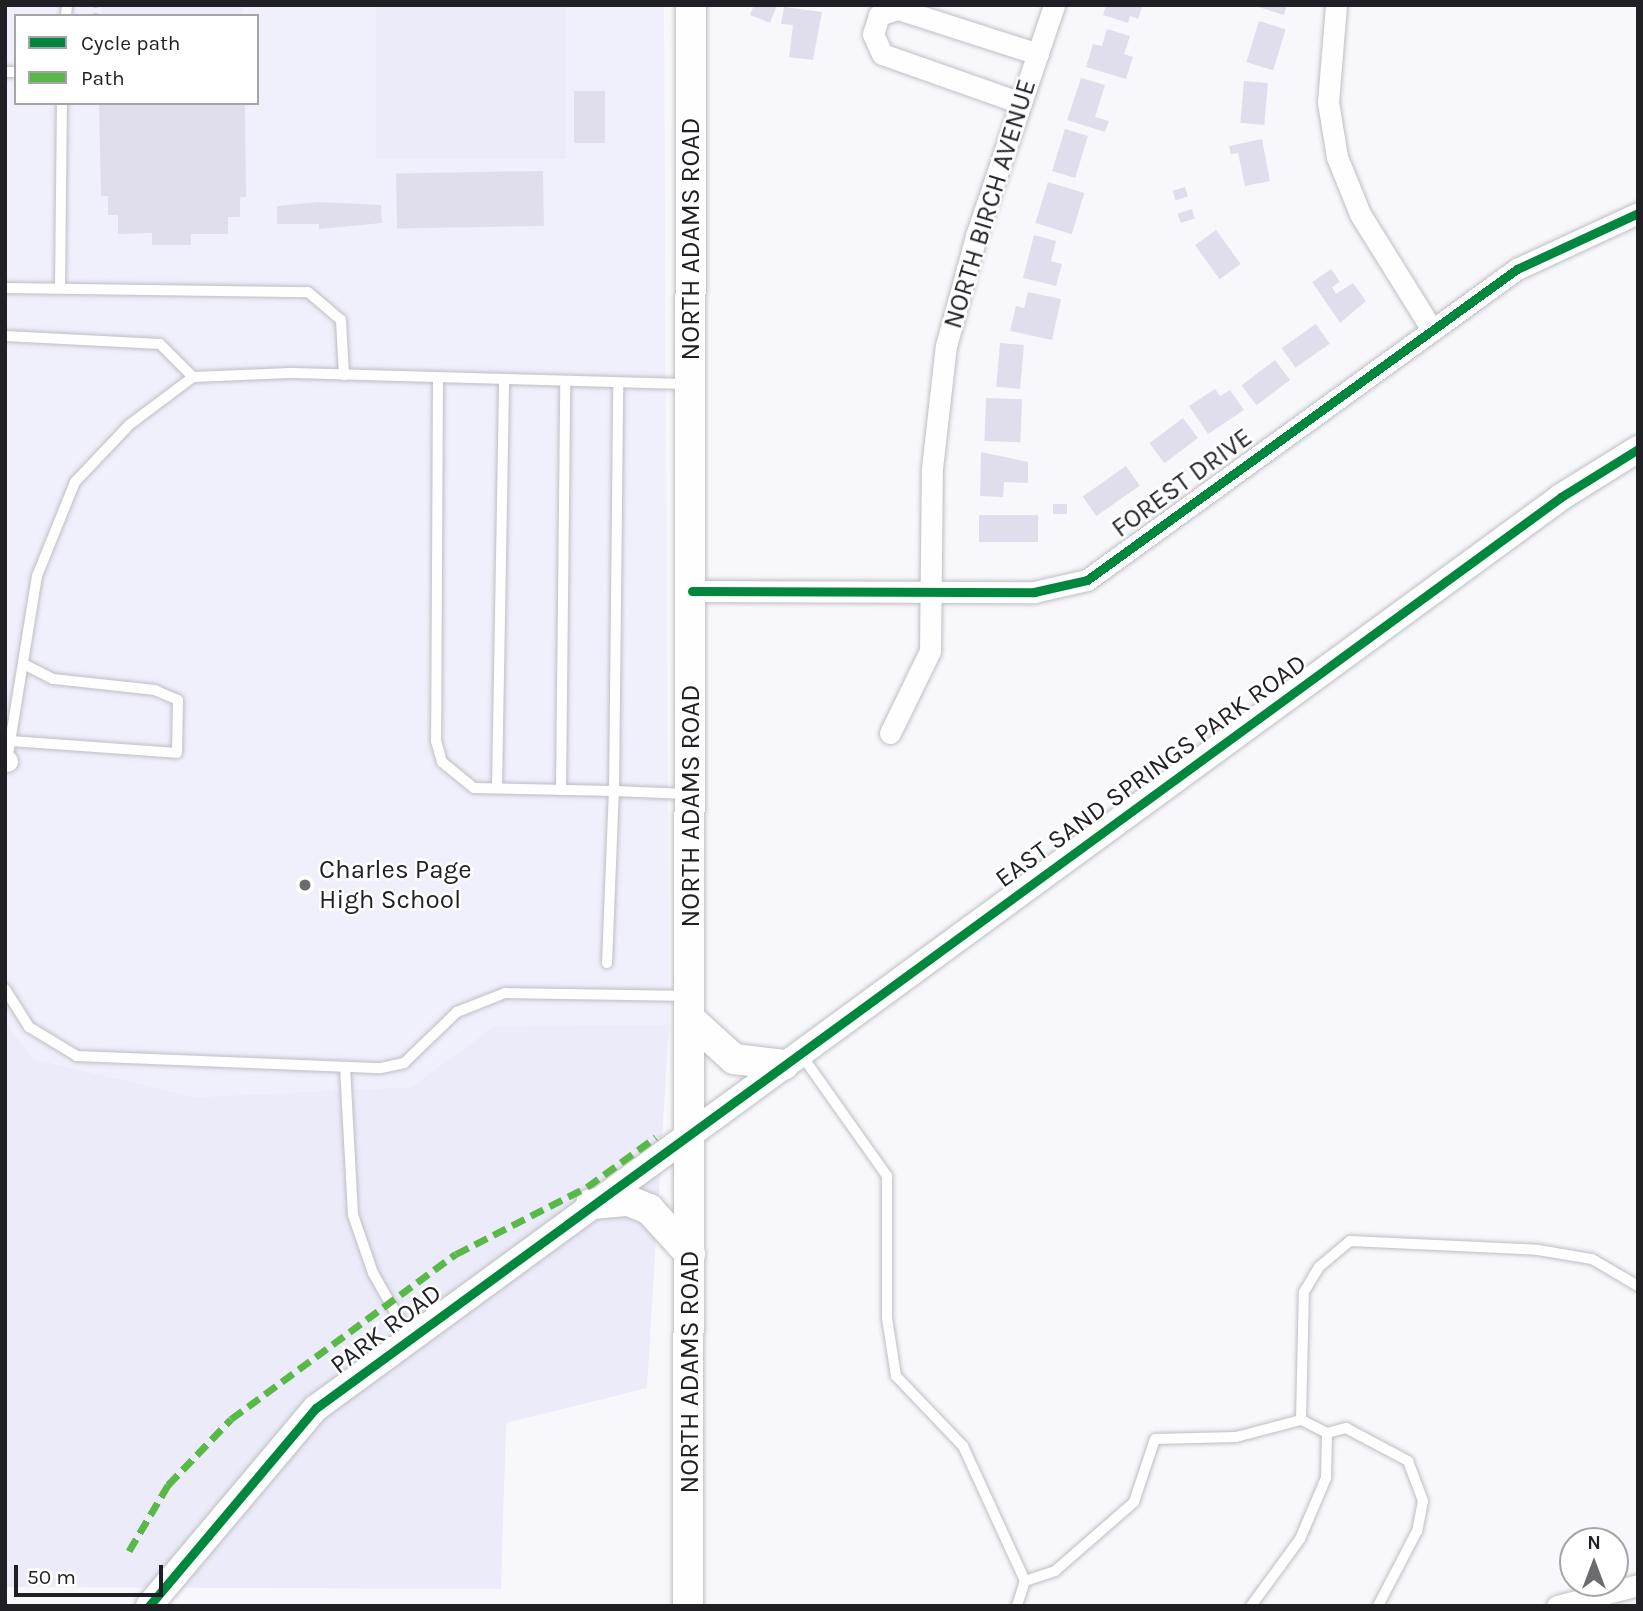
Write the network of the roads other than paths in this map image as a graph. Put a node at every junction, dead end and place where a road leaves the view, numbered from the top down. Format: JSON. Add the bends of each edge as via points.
{"nodes":[{"id":1,"x":691,"y":5,"type":"edge"},
{"id":2,"x":1054,"y":5,"type":"edge"},
{"id":3,"x":1336,"y":5,"type":"edge"},
{"id":4,"x":1038,"y":54,"type":"junction"},
{"id":5,"x":1021,"y":103,"type":"junction"},
{"id":6,"x":62,"y":105,"type":"edge"},
{"id":7,"x":1638,"y":213,"type":"edge"},
{"id":8,"x":5,"y":288,"type":"edge"},
{"id":9,"x":60,"y":288,"type":"junction"},
{"id":10,"x":1431,"y":328,"type":"junction"},
{"id":11,"x":5,"y":336,"type":"edge"},
{"id":12,"x":344,"y":375,"type":"junction"},
{"id":13,"x":193,"y":377,"type":"junction"},
{"id":14,"x":438,"y":379,"type":"junction"},
{"id":15,"x":504,"y":381,"type":"junction"},
{"id":16,"x":565,"y":383,"type":"junction"},
{"id":17,"x":691,"y":384,"type":"junction"},
{"id":18,"x":618,"y":385,"type":"junction"},
{"id":19,"x":1638,"y":449,"type":"edge"},
{"id":20,"x":691,"y":591,"type":"junction"},
{"id":21,"x":932,"y":593,"type":"junction"},
{"id":22,"x":24,"y":665,"type":"junction"},
{"id":23,"x":890,"y":733,"type":"dead end"},
{"id":24,"x":8,"y":754,"type":"edge"},
{"id":25,"x":497,"y":788,"type":"junction"},
{"id":26,"x":561,"y":790,"type":"junction"},
{"id":27,"x":614,"y":791,"type":"junction"},
{"id":28,"x":692,"y":795,"type":"junction"},
{"id":29,"x":607,"y":963,"type":"dead end"},
{"id":30,"x":5,"y":989,"type":"edge"},
{"id":31,"x":690,"y":1007,"type":"junction"},
{"id":32,"x":792,"y":1059,"type":"junction"},
{"id":33,"x":345,"y":1067,"type":"junction"},
{"id":34,"x":690,"y":1131,"type":"junction"},
{"id":35,"x":591,"y":1204,"type":"junction"},
{"id":36,"x":690,"y":1254,"type":"junction"},
{"id":37,"x":1638,"y":1286,"type":"edge"},
{"id":38,"x":410,"y":1338,"type":"junction"},
{"id":39,"x":1301,"y":1420,"type":"junction"},
{"id":40,"x":1327,"y":1433,"type":"junction"},
{"id":41,"x":1025,"y":1581,"type":"junction"},
{"id":42,"x":1633,"y":1588,"type":"edge"},
{"id":43,"x":149,"y":1606,"type":"edge"},
{"id":44,"x":688,"y":1606,"type":"edge"},
{"id":45,"x":1017,"y":1606,"type":"edge"},
{"id":46,"x":1251,"y":1606,"type":"edge"},
{"id":47,"x":1378,"y":1606,"type":"edge"},
{"id":48,"x":1557,"y":1606,"type":"edge"}],
"edges":[{"from":1,"to":17,"type":"main road","name":"NORTH ADAMS ROAD"},
{"from":2,"to":4,"type":"street","name":"NORTH BIRCH AVENUE"},
{"from":3,"to":10,"type":"street","via":[[1328,102],[1337,157],[1360,214]]},
{"from":4,"to":5,"type":"street","name":"NORTH BIRCH AVENUE"},
{"from":4,"to":5,"type":"street","via":[[898,9],[879,15],[873,34],[882,54]]},
{"from":5,"to":21,"type":"street","name":"NORTH BIRCH AVENUE","via":[[946,346],[932,468]]},
{"from":6,"to":9,"type":"lane"},
{"from":7,"to":10,"type":"street","name":"FOREST DRIVE","via":[[1560,244]]},
{"from":8,"to":9,"type":"lane"},
{"from":9,"to":12,"type":"lane","via":[[308,292],[341,320]]},
{"from":10,"to":21,"type":"street","name":"FOREST DRIVE","via":[[1087,580],[1034,592]]},
{"from":11,"to":13,"type":"lane","via":[[159,344]]},
{"from":12,"to":13,"type":"lane"},
{"from":12,"to":14,"type":"lane"},
{"from":13,"to":22,"type":"lane","via":[[129,425],[75,482],[37,576]]},
{"from":14,"to":15,"type":"lane"},
{"from":14,"to":25,"type":"lane","via":[[436,740],[455,778],[474,788]]},
{"from":15,"to":16,"type":"lane"},
{"from":15,"to":25,"type":"lane"},
{"from":16,"to":18,"type":"lane"},
{"from":16,"to":26,"type":"lane"},
{"from":17,"to":18,"type":"lane"},
{"from":17,"to":20,"type":"main road","name":"NORTH ADAMS ROAD"},
{"from":18,"to":27,"type":"lane"},
{"from":19,"to":32,"type":"street","name":"EAST SAND SPRINGS PARK ROAD","via":[[1561,497]]},
{"from":20,"to":21,"type":"street","name":"FOREST DRIVE"},
{"from":20,"to":28,"type":"main road","name":"NORTH ADAMS ROAD"},
{"from":21,"to":23,"type":"street","name":"NORTH BIRCH AVENUE","via":[[930,651]]},
{"from":22,"to":24,"type":"lane"},
{"from":22,"to":24,"type":"lane","via":[[53,679],[155,690],[178,700],[177,753]]},
{"from":25,"to":26,"type":"lane"},
{"from":26,"to":27,"type":"lane"},
{"from":27,"to":28,"type":"lane"},
{"from":27,"to":29,"type":"lane"},
{"from":28,"to":31,"type":"main road","name":"NORTH ADAMS ROAD"},
{"from":30,"to":33,"type":"lane","via":[[29,1027],[77,1056]]},
{"from":31,"to":32,"type":"main road","via":[[734,1059]]},
{"from":31,"to":33,"type":"lane","via":[[505,993],[457,1012],[404,1063]]},
{"from":31,"to":34,"type":"main road","name":"NORTH ADAMS ROAD"},
{"from":32,"to":34,"type":"street","name":"EAST SAND SPRINGS PARK ROAD"},
{"from":32,"to":41,"type":"lane","via":[[887,1176],[887,1318],[896,1376],[963,1446]]},
{"from":33,"to":38,"type":"lane","via":[[353,1215],[373,1273]]},
{"from":34,"to":35,"type":"street","name":"PARK ROAD"},
{"from":34,"to":36,"type":"main road","name":"NORTH ADAMS ROAD"},
{"from":35,"to":36,"type":"main road","via":[[629,1201],[649,1209]]},
{"from":35,"to":38,"type":"street","name":"PARK ROAD"},
{"from":36,"to":44,"type":"main road","name":"NORTH ADAMS ROAD"},
{"from":37,"to":39,"type":"lane","via":[[1592,1259],[1538,1250],[1350,1241],[1319,1267],[1304,1292]]},
{"from":38,"to":43,"type":"street","name":"PARK ROAD","via":[[316,1408]]},
{"from":39,"to":40,"type":"lane"},
{"from":39,"to":41,"type":"lane","via":[[1236,1437],[1155,1439],[1133,1502],[1055,1571]]},
{"from":40,"to":46,"type":"lane","via":[[1326,1478],[1300,1539]]},
{"from":40,"to":47,"type":"lane","via":[[1346,1428],[1408,1461],[1423,1501],[1416,1531]]},
{"from":41,"to":45,"type":"lane"},
{"from":42,"to":48,"type":"street"}]}
